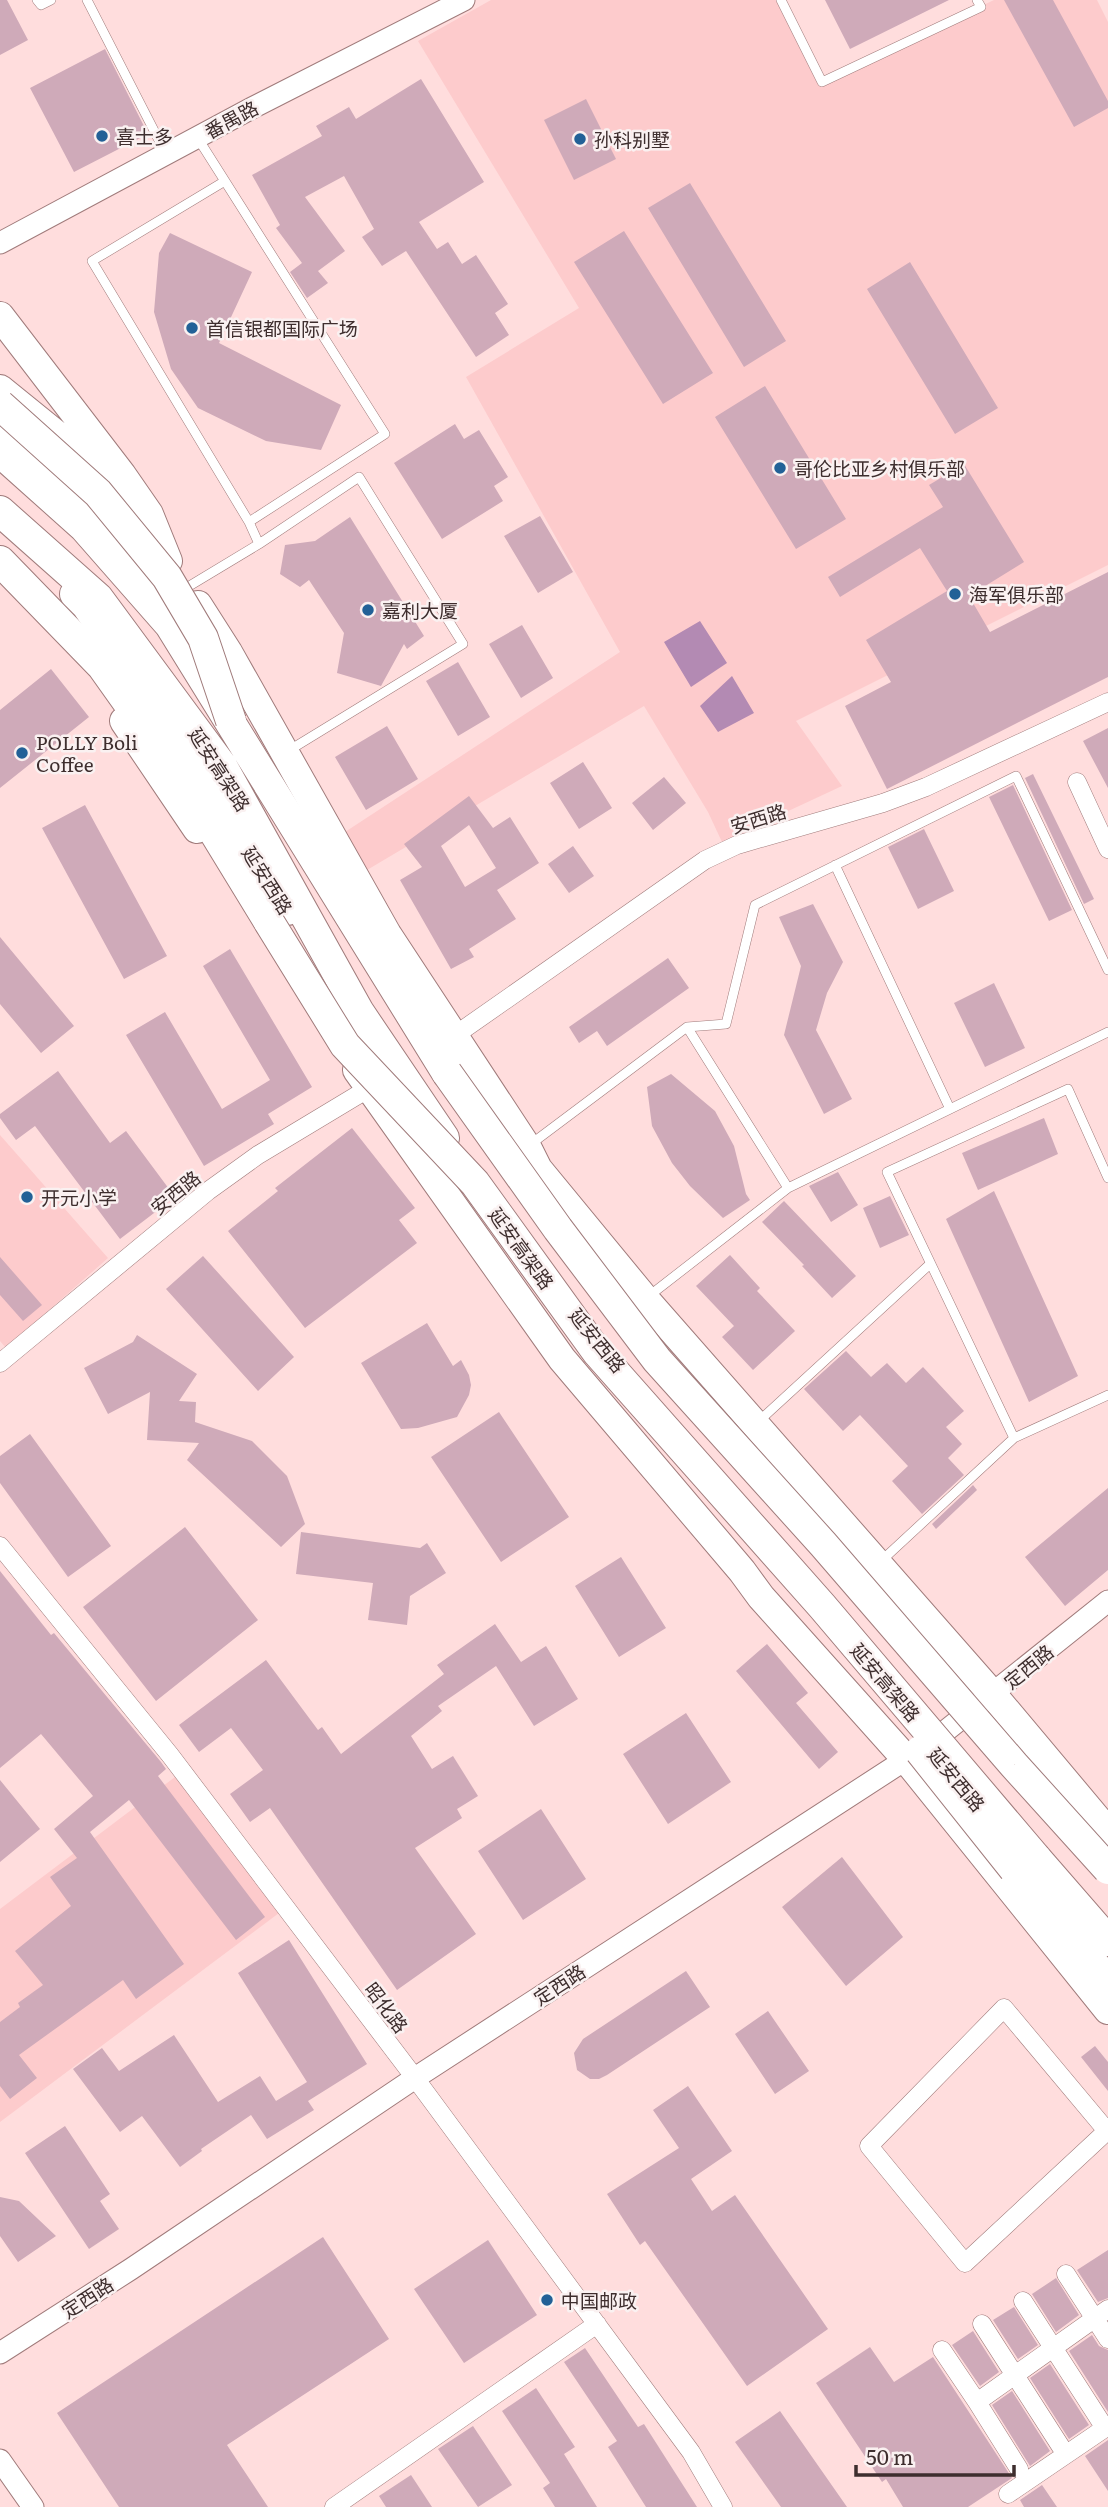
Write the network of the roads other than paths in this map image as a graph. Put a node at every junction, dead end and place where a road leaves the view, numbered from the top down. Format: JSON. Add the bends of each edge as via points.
{"nodes":[{"id":1,"x":37,"y":0,"type":"edge"},
{"id":2,"x":51,"y":0,"type":"edge"},
{"id":3,"x":87,"y":0,"type":"edge"},
{"id":4,"x":464,"y":0,"type":"edge"},
{"id":5,"x":781,"y":0,"type":"edge"},
{"id":6,"x":978,"y":0,"type":"edge"},
{"id":7,"x":197,"y":138,"type":"junction"},
{"id":8,"x":166,"y":153,"type":"junction"},
{"id":9,"x":225,"y":181,"type":"junction"},
{"id":10,"x":0,"y":243,"type":"edge"},
{"id":11,"x":0,"y":316,"type":"edge"},
{"id":12,"x":0,"y":389,"type":"edge"},
{"id":13,"x":0,"y":405,"type":"edge"},
{"id":14,"x":0,"y":429,"type":"edge"},
{"id":15,"x":0,"y":452,"type":"edge"},
{"id":16,"x":0,"y":511,"type":"edge"},
{"id":17,"x":249,"y":522,"type":"junction"},
{"id":18,"x":0,"y":527,"type":"edge"},
{"id":19,"x":259,"y":544,"type":"junction"},
{"id":20,"x":0,"y":561,"type":"edge"},
{"id":21,"x":167,"y":561,"type":"junction"},
{"id":22,"x":0,"y":575,"type":"edge"},
{"id":23,"x":186,"y":588,"type":"junction"},
{"id":24,"x":1108,"y":702,"type":"edge"},
{"id":25,"x":258,"y":706,"type":"junction"},
{"id":26,"x":231,"y":721,"type":"junction"},
{"id":27,"x":284,"y":754,"type":"junction"},
{"id":28,"x":1077,"y":782,"type":"dead end"},
{"id":29,"x":1108,"y":849,"type":"edge"},
{"id":30,"x":835,"y":865,"type":"junction"},
{"id":31,"x":1108,"y":970,"type":"edge"},
{"id":32,"x":687,"y":1027,"type":"junction"},
{"id":33,"x":1108,"y":1032,"type":"edge"},
{"id":34,"x":454,"y":1036,"type":"junction"},
{"id":35,"x":380,"y":1082,"type":"junction"},
{"id":36,"x":950,"y":1109,"type":"junction"},
{"id":37,"x":527,"y":1147,"type":"junction"},
{"id":38,"x":1108,"y":1178,"type":"edge"},
{"id":39,"x":475,"y":1183,"type":"junction"},
{"id":40,"x":788,"y":1188,"type":"junction"},
{"id":41,"x":929,"y":1265,"type":"junction"},
{"id":42,"x":645,"y":1299,"type":"junction"},
{"id":43,"x":0,"y":1363,"type":"edge"},
{"id":44,"x":642,"y":1395,"type":"junction"},
{"id":45,"x":1108,"y":1395,"type":"edge"},
{"id":46,"x":755,"y":1424,"type":"junction"},
{"id":47,"x":1014,"y":1438,"type":"junction"},
{"id":48,"x":676,"y":1493,"type":"junction"},
{"id":49,"x":0,"y":1546,"type":"edge"},
{"id":50,"x":878,"y":1564,"type":"junction"},
{"id":51,"x":1108,"y":1601,"type":"edge"},
{"id":52,"x":822,"y":1606,"type":"junction"},
{"id":53,"x":992,"y":1695,"type":"junction"},
{"id":54,"x":917,"y":1752,"type":"junction"},
{"id":55,"x":1103,"y":1823,"type":"edge"},
{"id":56,"x":1108,"y":1868,"type":"edge"},
{"id":57,"x":1108,"y":1941,"type":"edge"},
{"id":58,"x":1108,"y":1960,"type":"edge"},
{"id":59,"x":1108,"y":1981,"type":"edge"},
{"id":60,"x":1108,"y":2010,"type":"edge"},
{"id":61,"x":415,"y":2078,"type":"junction"},
{"id":62,"x":1107,"y":2130,"type":"edge"},
{"id":63,"x":1066,"y":2274,"type":"dead end"},
{"id":64,"x":1023,"y":2301,"type":"dead end"},
{"id":65,"x":1101,"y":2314,"type":"edge"},
{"id":66,"x":597,"y":2324,"type":"junction"},
{"id":67,"x":982,"y":2324,"type":"dead end"},
{"id":68,"x":1108,"y":2339,"type":"edge"},
{"id":69,"x":1053,"y":2348,"type":"junction"},
{"id":70,"x":942,"y":2350,"type":"dead end"},
{"id":71,"x":0,"y":2353,"type":"edge"},
{"id":72,"x":1015,"y":2375,"type":"junction"},
{"id":73,"x":977,"y":2402,"type":"junction"},
{"id":74,"x":1105,"y":2424,"type":"edge"},
{"id":75,"x":1061,"y":2447,"type":"dead end"},
{"id":76,"x":0,"y":2460,"type":"edge"},
{"id":77,"x":1019,"y":2469,"type":"dead end"},
{"id":78,"x":1009,"y":2494,"type":"dead end"},
{"id":79,"x":33,"y":2507,"type":"edge"},
{"id":80,"x":334,"y":2507,"type":"edge"},
{"id":81,"x":723,"y":2507,"type":"edge"}],
"edges":[{"from":1,"to":2,"type":"lane","via":[[41,5]]},
{"from":3,"to":8,"type":"lane"},
{"from":4,"to":7,"type":"street","name":"番禺路"},
{"from":5,"to":6,"type":"lane","via":[[822,82],[981,7]]},
{"from":7,"to":8,"type":"street","name":"番禺路"},
{"from":7,"to":9,"type":"lane"},
{"from":8,"to":10,"type":"street","name":"番禺路"},
{"from":9,"to":17,"type":"lane","via":[[92,261]]},
{"from":9,"to":17,"type":"lane","via":[[385,434]]},
{"from":11,"to":21,"type":"main road","via":[[149,514]]},
{"from":12,"to":21,"type":"main road","via":[[96,466]]},
{"from":13,"to":26,"type":"highway","bridge":true,"via":[[98,493],[167,577],[203,638]]},
{"from":14,"to":25,"type":"main road","via":[[22,444],[142,560]]},
{"from":15,"to":26,"type":"highway","name":"延安高架路","bridge":true,"via":[[84,527],[170,625]]},
{"from":16,"to":39,"type":"highway","name":"延安高架路","bridge":true,"via":[[98,598],[222,766],[359,1012]]},
{"from":17,"to":19,"type":"lane"},
{"from":18,"to":35,"type":"main road","name":"延安西路","via":[[86,606],[218,799]]},
{"from":19,"to":23,"type":"lane"},
{"from":19,"to":27,"type":"lane","via":[[359,477],[463,644]]},
{"from":20,"to":39,"type":"highway","bridge":true,"via":[[102,666],[178,773],[345,1045]]},
{"from":21,"to":23,"type":"main road"},
{"from":22,"to":35,"type":"main road","via":[[94,677]]},
{"from":23,"to":25,"type":"main road"},
{"from":24,"to":34,"type":"street","name":"安西路","via":[[905,795],[737,845],[705,860]]},
{"from":25,"to":27,"type":"main road"},
{"from":26,"to":56,"type":"highway","name":"延安高架路","bridge":true,"via":[[447,1073],[657,1360]]},
{"from":27,"to":34,"type":"main road","via":[[387,934]]},
{"from":28,"to":29,"type":"street"},
{"from":30,"to":31,"type":"lane","via":[[1016,776]]},
{"from":30,"to":32,"type":"lane","via":[[755,905],[726,1024]]},
{"from":30,"to":36,"type":"lane"},
{"from":32,"to":37,"type":"lane"},
{"from":32,"to":40,"type":"lane"},
{"from":33,"to":36,"type":"lane"},
{"from":34,"to":37,"type":"main road"},
{"from":35,"to":43,"type":"street","name":"安西路","via":[[258,1155],[208,1191]]},
{"from":35,"to":44,"type":"main road","name":"延安西路"},
{"from":35,"to":48,"type":"main road","via":[[562,1359]]},
{"from":36,"to":40,"type":"lane"},
{"from":37,"to":42,"type":"main road","via":[[538,1169]]},
{"from":38,"to":41,"type":"lane","via":[[1068,1089],[887,1172]]},
{"from":39,"to":52,"type":"highway","name":"延安高架路","bridge":true,"via":[[597,1352]]},
{"from":40,"to":42,"type":"lane"},
{"from":41,"to":46,"type":"lane"},
{"from":41,"to":47,"type":"lane"},
{"from":42,"to":46,"type":"main road"},
{"from":44,"to":48,"type":"main road"},
{"from":44,"to":54,"type":"main road","name":"延安西路"},
{"from":45,"to":47,"type":"lane"},
{"from":46,"to":50,"type":"main road"},
{"from":47,"to":50,"type":"lane"},
{"from":48,"to":54,"type":"main road","via":[[761,1597]]},
{"from":49,"to":61,"type":"street","name":"昭化路","via":[[170,1755]]},
{"from":50,"to":53,"type":"main road"},
{"from":51,"to":53,"type":"street","name":"定西路"},
{"from":52,"to":57,"type":"highway","name":"延安高架路","bridge":true},
{"from":52,"to":59,"type":"highway","bridge":true,"via":[[902,1729]]},
{"from":53,"to":54,"type":"street","name":"定西路"},
{"from":53,"to":55,"type":"main road"},
{"from":54,"to":58,"type":"main road","name":"延安西路"},
{"from":54,"to":60,"type":"main road"},
{"from":54,"to":61,"type":"street","name":"定西路"},
{"from":61,"to":66,"type":"street","name":"昭化路"},
{"from":61,"to":71,"type":"street","name":"定西路"},
{"from":62,"to":62,"type":"street","via":[[965,2263],[864,2139],[1004,2008]]},
{"from":63,"to":65,"type":"street"},
{"from":64,"to":69,"type":"street"},
{"from":65,"to":68,"type":"street"},
{"from":65,"to":69,"type":"street"},
{"from":66,"to":80,"type":"street"},
{"from":66,"to":81,"type":"street","name":"昭化路","via":[[691,2452]]},
{"from":67,"to":72,"type":"street"},
{"from":69,"to":72,"type":"street"},
{"from":69,"to":74,"type":"street"},
{"from":70,"to":73,"type":"street"},
{"from":72,"to":73,"type":"street"},
{"from":72,"to":75,"type":"street"},
{"from":73,"to":77,"type":"street"},
{"from":74,"to":78,"type":"street"},
{"from":76,"to":79,"type":"street"}]}
